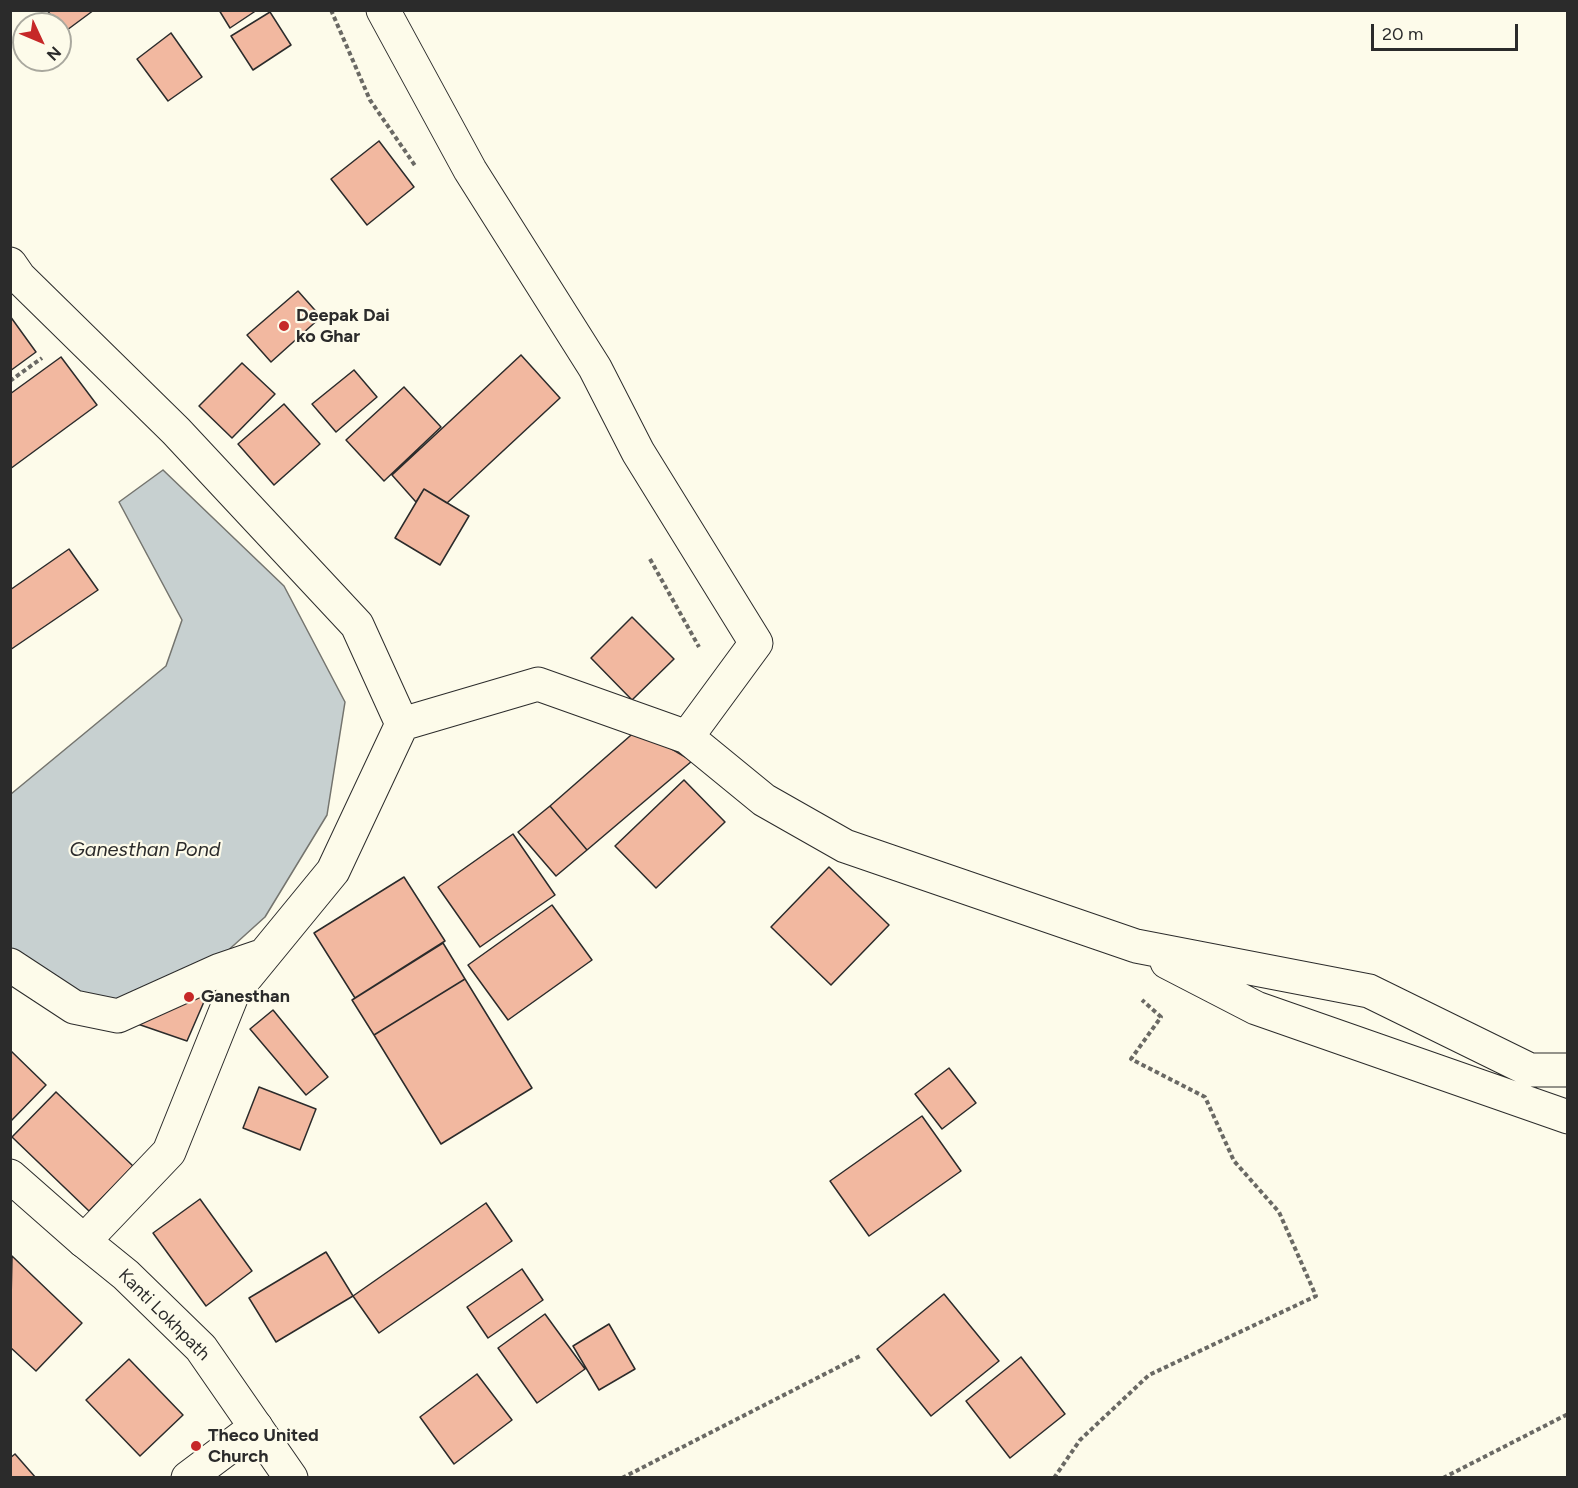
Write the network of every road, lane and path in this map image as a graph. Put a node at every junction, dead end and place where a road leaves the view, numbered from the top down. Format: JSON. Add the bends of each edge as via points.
{"nodes":[{"id":1,"x":331,"y":10,"type":"edge"},
{"id":2,"x":383,"y":10,"type":"edge"},
{"id":3,"x":370,"y":100,"type":"dead end"},
{"id":4,"x":10,"y":264,"type":"edge"},
{"id":5,"x":402,"y":724,"type":"junction"},
{"id":6,"x":687,"y":737,"type":"junction"},
{"id":7,"x":1136,"y":946,"type":"junction"},
{"id":8,"x":264,"y":955,"type":"junction"},
{"id":9,"x":10,"y":965,"type":"edge"},
{"id":10,"x":1136,"y":994,"type":"dead end"},
{"id":11,"x":1568,"y":1070,"type":"edge"},
{"id":12,"x":1568,"y":1117,"type":"edge"},
{"id":13,"x":10,"y":1176,"type":"edge"},
{"id":14,"x":84,"y":1241,"type":"junction"},
{"id":15,"x":862,"y":1355,"type":"dead end"},
{"id":16,"x":1568,"y":1414,"type":"edge"},
{"id":17,"x":256,"y":1427,"type":"junction"},
{"id":18,"x":188,"y":1478,"type":"edge"},
{"id":19,"x":291,"y":1478,"type":"edge"},
{"id":20,"x":622,"y":1478,"type":"edge"},
{"id":21,"x":1054,"y":1478,"type":"edge"},
{"id":22,"x":1443,"y":1478,"type":"edge"}],
"edges":[{"from":1,"to":3,"type":"path"},
{"from":2,"to":6,"type":"street","via":[[470,170],[595,368],[638,452],[756,643]]},
{"from":4,"to":5,"type":"street","via":[[176,431],[357,625]]},
{"from":5,"to":6,"type":"street","via":[[537,684]]},
{"from":5,"to":8,"type":"street","via":[[333,872]]},
{"from":6,"to":7,"type":"street","via":[[764,800],[845,846]]},
{"from":7,"to":11,"type":"street","via":[[1369,991],[1530,1070]]},
{"from":7,"to":12,"type":"street","via":[[1256,1008]]},
{"from":8,"to":9,"type":"street","via":[[220,970],[117,1016],[74,1007]]},
{"from":8,"to":14,"type":"street","via":[[233,993],[169,1152]]},
{"from":10,"to":21,"type":"path","via":[[1161,1017],[1131,1059],[1205,1097],[1234,1161],[1279,1212],[1316,1296],[1149,1375],[1080,1440]]},
{"from":13,"to":14,"type":"street","name":"Kanti Lokhpath"},
{"from":14,"to":17,"type":"street","name":"Kanti Lokhpath","via":[[126,1275],[201,1348]]},
{"from":15,"to":20,"type":"path"},
{"from":16,"to":22,"type":"path"},
{"from":17,"to":18,"type":"street"},
{"from":17,"to":19,"type":"street","name":"Kanti Lokhpath"}]}
